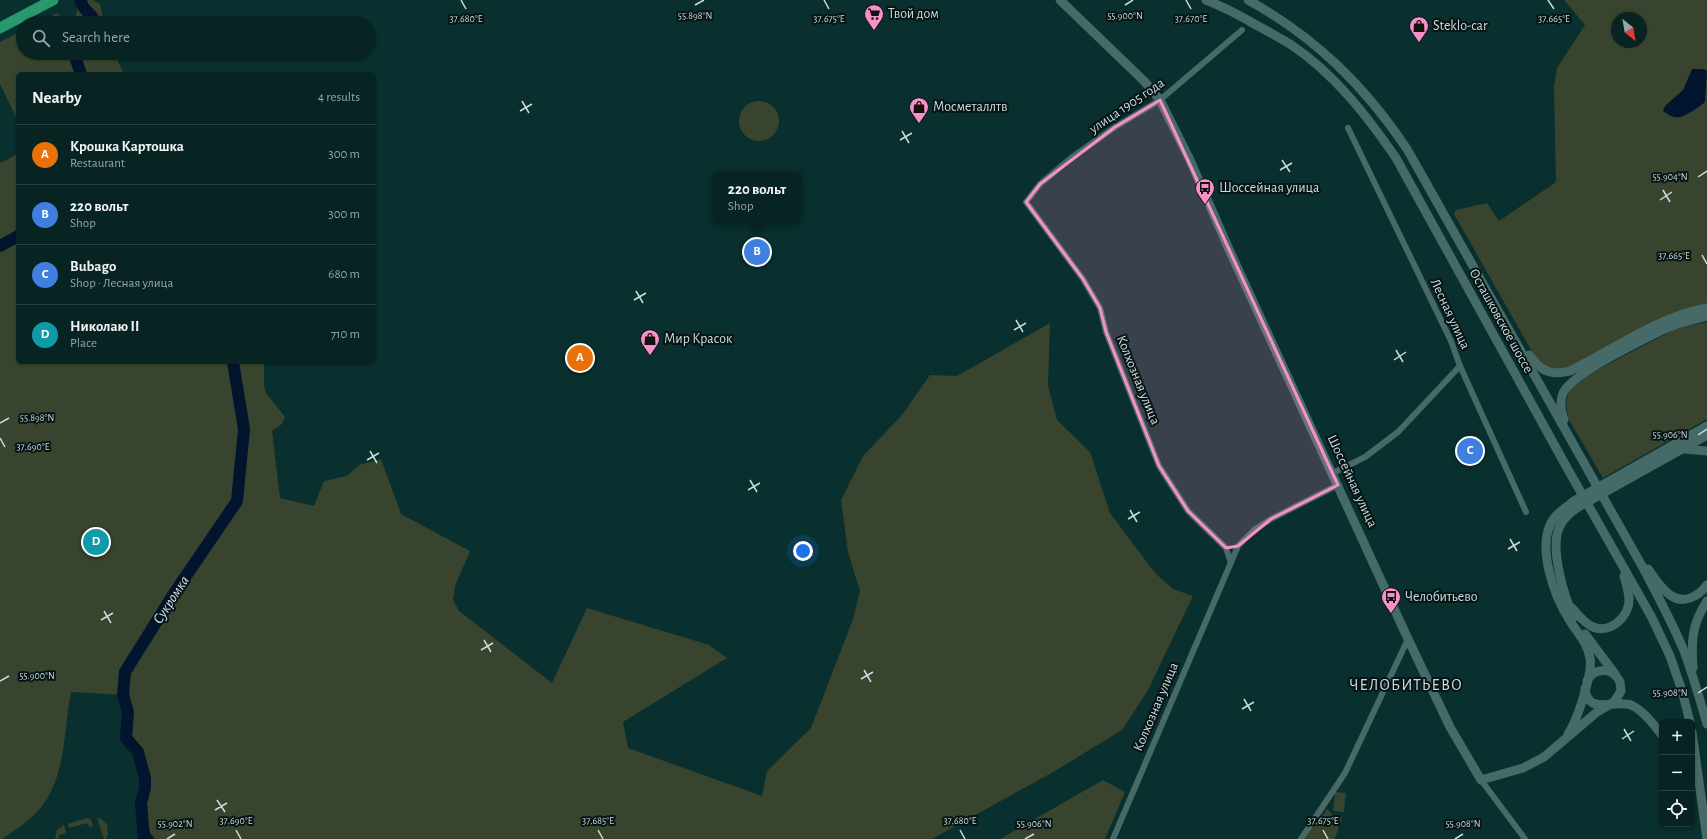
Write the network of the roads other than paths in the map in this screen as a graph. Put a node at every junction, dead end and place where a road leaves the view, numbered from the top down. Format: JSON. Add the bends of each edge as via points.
{"nodes":[{"id":1,"x":52,"y":0,"type":"edge"},
{"id":2,"x":1060,"y":0,"type":"edge"},
{"id":3,"x":1206,"y":0,"type":"edge"},
{"id":4,"x":1248,"y":0,"type":"edge"},
{"id":5,"x":22,"y":16,"type":"edge"},
{"id":6,"x":16,"y":19,"type":"edge"},
{"id":7,"x":0,"y":28,"type":"edge"},
{"id":8,"x":1242,"y":30,"type":"dead end"},
{"id":9,"x":1160,"y":100,"type":"junction"},
{"id":10,"x":1348,"y":128,"type":"dead end"},
{"id":11,"x":1026,"y":202,"type":"joint"},
{"id":12,"x":1707,"y":308,"type":"edge"},
{"id":13,"x":1707,"y":316,"type":"edge"},
{"id":14,"x":1508,"y":326,"type":"junction"},
{"id":15,"x":1460,"y":366,"type":"junction"},
{"id":16,"x":1707,"y":426,"type":"edge"},
{"id":17,"x":1707,"y":435,"type":"edge"},
{"id":18,"x":1683,"y":449,"type":"junction"},
{"id":19,"x":1707,"y":451,"type":"edge"},
{"id":20,"x":1581,"y":458,"type":"junction"},
{"id":21,"x":1333,"y":473,"type":"junction"},
{"id":22,"x":1338,"y":485,"type":"junction"},
{"id":23,"x":1526,"y":512,"type":"dead end"},
{"id":24,"x":1630,"y":544,"type":"junction"},
{"id":25,"x":1238,"y":546,"type":"junction"},
{"id":26,"x":1226,"y":548,"type":"junction"},
{"id":27,"x":1613,"y":551,"type":"junction"},
{"id":28,"x":1231,"y":563,"type":"junction"},
{"id":29,"x":1561,"y":582,"type":"junction"},
{"id":30,"x":1707,"y":584,"type":"edge"},
{"id":31,"x":1707,"y":601,"type":"edge"},
{"id":32,"x":1408,"y":638,"type":"junction"},
{"id":33,"x":1618,"y":678,"type":"junction"},
{"id":34,"x":1586,"y":683,"type":"junction"},
{"id":35,"x":1696,"y":687,"type":"junction"},
{"id":36,"x":1611,"y":704,"type":"junction"},
{"id":37,"x":1689,"y":719,"type":"edge"},
{"id":38,"x":1707,"y":724,"type":"edge"},
{"id":39,"x":1659,"y":732,"type":"edge"},
{"id":40,"x":1550,"y":752,"type":"junction"},
{"id":41,"x":1695,"y":755,"type":"edge"},
{"id":42,"x":1481,"y":780,"type":"junction"},
{"id":43,"x":1695,"y":790,"type":"edge"},
{"id":44,"x":1703,"y":815,"type":"junction"},
{"id":45,"x":1113,"y":839,"type":"edge"},
{"id":46,"x":1301,"y":839,"type":"edge"},
{"id":47,"x":1525,"y":839,"type":"edge"},
{"id":48,"x":1707,"y":839,"type":"edge"}],
"edges":[{"from":1,"to":5,"type":"highway"},
{"from":2,"to":9,"type":"street","name":"Шоссейная улица","via":[[1144,81]]},
{"from":3,"to":27,"type":"street","name":"Осташковское шоссе","via":[[1220,5],[1291,45],[1321,69],[1377,130],[1396,158]]},
{"from":4,"to":14,"type":"street","name":"Осташковское шоссе","via":[[1300,32],[1331,58],[1362,88],[1387,118],[1425,179]]},
{"from":6,"to":7,"type":"highway"},
{"from":8,"to":9,"type":"street","name":"улица 1905 года"},
{"from":9,"to":11,"type":"street","name":"улица 1905 года","via":[[1071,158],[1040,184]]},
{"from":9,"to":21,"type":"street","name":"Шоссейная улица"},
{"from":10,"to":15,"type":"street","name":"Лесная улица"},
{"from":11,"to":26,"type":"street","name":"Колхозная улица","via":[[1083,278],[1100,308],[1106,332],[1159,466],[1188,511]]},
{"from":12,"to":14,"type":"street","via":[[1658,323],[1582,365],[1560,374],[1543,370],[1534,362]]},
{"from":13,"to":20,"type":"street","via":[[1662,330],[1586,372],[1568,386],[1563,392],[1561,410]]},
{"from":14,"to":20,"type":"street","name":"Осташковское шоссе"},
{"from":15,"to":21,"type":"street","via":[[1398,432],[1365,457]]},
{"from":15,"to":23,"type":"street","name":"Лесная улица"},
{"from":16,"to":34,"type":"street","via":[[1574,501],[1558,514],[1550,526],[1547,547],[1551,577],[1562,607],[1591,659]]},
{"from":17,"to":18,"type":"street"},
{"from":18,"to":19,"type":"street"},
{"from":18,"to":29,"type":"street","via":[[1580,506],[1565,518],[1557,534]]},
{"from":20,"to":24,"type":"street","name":"Осташковское шоссе"},
{"from":21,"to":22,"type":"street","name":"Шоссейная улица"},
{"from":22,"to":25,"type":"street","name":"Колхозная улица","via":[[1271,519],[1254,530]]},
{"from":22,"to":32,"type":"street","name":"Шоссейная улица"},
{"from":24,"to":30,"type":"street","via":[[1669,595],[1685,600],[1693,598],[1701,593]]},
{"from":24,"to":35,"type":"street","name":"Осташковское шоссе","via":[[1684,651]]},
{"from":25,"to":26,"type":"street"},
{"from":25,"to":28,"type":"street","name":"Колхозная улица"},
{"from":26,"to":28,"type":"street","name":"Колхозная улица"},
{"from":27,"to":29,"type":"street","via":[[1629,599],[1624,616],[1618,622],[1609,627],[1592,627],[1571,607]]},
{"from":27,"to":37,"type":"street","name":"Осташковское шоссе","via":[[1651,616],[1670,656]]},
{"from":28,"to":45,"type":"street","name":"Колхозная улица"},
{"from":29,"to":33,"type":"street","via":[[1576,621]]},
{"from":31,"to":35,"type":"street","via":[[1699,613],[1692,638]]},
{"from":32,"to":42,"type":"street","name":"Шоссейная улица","via":[[1450,727]]},
{"from":32,"to":46,"type":"street","via":[[1345,773]]},
{"from":33,"to":34,"type":"street","via":[[1603,670],[1593,673]]},
{"from":33,"to":36,"type":"street","via":[[1621,691]]},
{"from":34,"to":36,"type":"street","via":[[1587,695],[1592,702],[1601,706]]},
{"from":34,"to":40,"type":"street","via":[[1573,726]]},
{"from":35,"to":38,"type":"street","name":"Осташковское шоссе"},
{"from":36,"to":39,"type":"street","via":[[1624,703],[1639,710]]},
{"from":36,"to":40,"type":"street"},
{"from":40,"to":42,"type":"street","via":[[1523,768]]},
{"from":41,"to":44,"type":"street"},
{"from":42,"to":47,"type":"street","name":"Шоссейная улица"},
{"from":43,"to":44,"type":"street"},
{"from":44,"to":48,"type":"street"}]}
